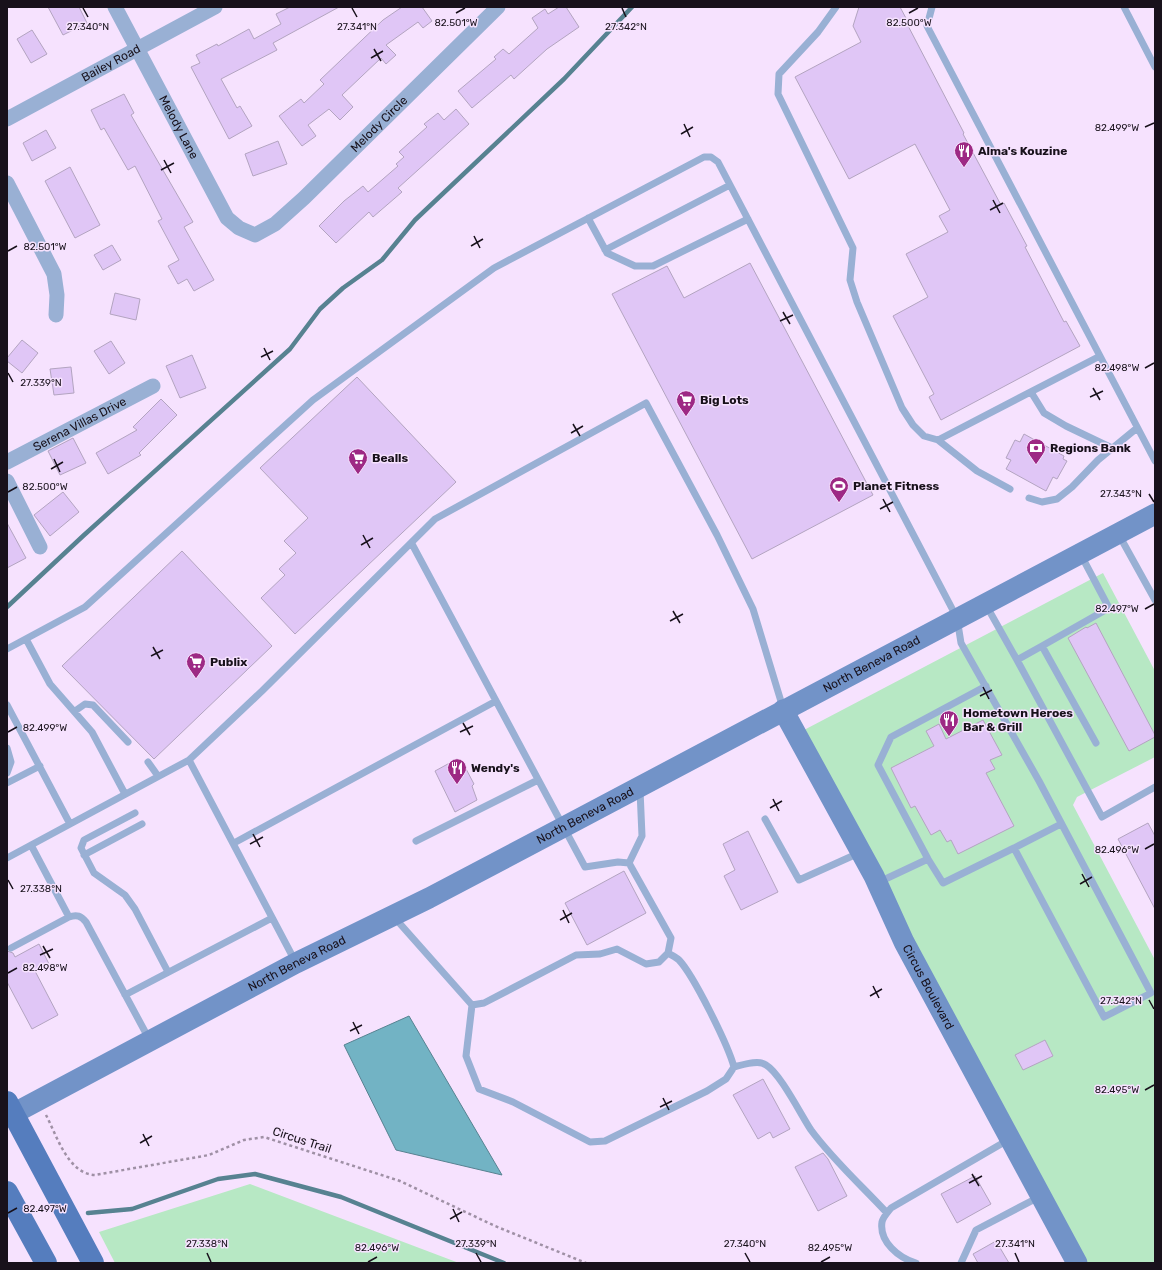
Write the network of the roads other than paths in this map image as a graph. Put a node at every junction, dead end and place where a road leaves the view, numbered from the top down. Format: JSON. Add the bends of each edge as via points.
{"nodes":[{"id":1,"x":115,"y":7,"type":"edge"},
{"id":2,"x":215,"y":7,"type":"edge"},
{"id":3,"x":498,"y":7,"type":"edge"},
{"id":4,"x":836,"y":7,"type":"edge"},
{"id":5,"x":932,"y":7,"type":"edge"},
{"id":6,"x":1124,"y":7,"type":"edge"},
{"id":7,"x":137,"y":48,"type":"junction"},
{"id":8,"x":1155,"y":67,"type":"edge"},
{"id":9,"x":7,"y":119,"type":"edge"},
{"id":10,"x":7,"y":183,"type":"edge"},
{"id":11,"x":730,"y":185,"type":"junction"},
{"id":12,"x":588,"y":218,"type":"junction"},
{"id":13,"x":748,"y":219,"type":"junction"},
{"id":14,"x":255,"y":235,"type":"joint"},
{"id":15,"x":605,"y":250,"type":"junction"},
{"id":16,"x":56,"y":315,"type":"dead end"},
{"id":17,"x":1100,"y":356,"type":"junction"},
{"id":18,"x":153,"y":386,"type":"dead end"},
{"id":19,"x":1031,"y":392,"type":"junction"},
{"id":20,"x":1137,"y":428,"type":"junction"},
{"id":21,"x":938,"y":440,"type":"junction"},
{"id":22,"x":1112,"y":448,"type":"junction"},
{"id":23,"x":1155,"y":461,"type":"edge"},
{"id":24,"x":7,"y":462,"type":"edge"},
{"id":25,"x":7,"y":481,"type":"edge"},
{"id":26,"x":1010,"y":488,"type":"dead end"},
{"id":27,"x":1029,"y":498,"type":"dead end"},
{"id":28,"x":1155,"y":514,"type":"edge"},
{"id":29,"x":1118,"y":533,"type":"junction"},
{"id":30,"x":412,"y":544,"type":"junction"},
{"id":31,"x":40,"y":547,"type":"dead end"},
{"id":32,"x":1080,"y":553,"type":"junction"},
{"id":33,"x":1155,"y":600,"type":"edge"},
{"id":34,"x":985,"y":604,"type":"junction"},
{"id":35,"x":957,"y":618,"type":"junction"},
{"id":36,"x":26,"y":639,"type":"junction"},
{"id":37,"x":1042,"y":646,"type":"junction"},
{"id":38,"x":7,"y":649,"type":"edge"},
{"id":39,"x":1017,"y":660,"type":"junction"},
{"id":40,"x":986,"y":686,"type":"junction"},
{"id":41,"x":496,"y":701,"type":"junction"},
{"id":42,"x":7,"y":705,"type":"edge"},
{"id":43,"x":783,"y":710,"type":"junction"},
{"id":44,"x":75,"y":711,"type":"junction"},
{"id":45,"x":128,"y":742,"type":"dead end"},
{"id":46,"x":1096,"y":743,"type":"dead end"},
{"id":47,"x":7,"y":748,"type":"edge"},
{"id":48,"x":189,"y":760,"type":"junction"},
{"id":49,"x":148,"y":762,"type":"dead end"},
{"id":50,"x":40,"y":766,"type":"junction"},
{"id":51,"x":7,"y":774,"type":"edge"},
{"id":52,"x":158,"y":776,"type":"junction"},
{"id":53,"x":538,"y":780,"type":"junction"},
{"id":54,"x":7,"y":783,"type":"edge"},
{"id":55,"x":640,"y":786,"type":"junction"},
{"id":56,"x":1155,"y":787,"type":"edge"},
{"id":57,"x":126,"y":794,"type":"junction"},
{"id":58,"x":135,"y":813,"type":"dead end"},
{"id":59,"x":765,"y":818,"type":"dead end"},
{"id":60,"x":70,"y":824,"type":"junction"},
{"id":61,"x":142,"y":824,"type":"dead end"},
{"id":62,"x":1061,"y":824,"type":"junction"},
{"id":63,"x":563,"y":828,"type":"junction"},
{"id":64,"x":416,"y":841,"type":"dead end"},
{"id":65,"x":234,"y":844,"type":"junction"},
{"id":66,"x":32,"y":845,"type":"junction"},
{"id":67,"x":1014,"y":848,"type":"junction"},
{"id":68,"x":861,"y":853,"type":"junction"},
{"id":69,"x":84,"y":856,"type":"junction"},
{"id":70,"x":7,"y":858,"type":"edge"},
{"id":71,"x":928,"y":859,"type":"junction"},
{"id":72,"x":629,"y":864,"type":"junction"},
{"id":73,"x":877,"y":883,"type":"junction"},
{"id":74,"x":393,"y":916,"type":"junction"},
{"id":75,"x":69,"y":917,"type":"junction"},
{"id":76,"x":272,"y":918,"type":"junction"},
{"id":77,"x":10,"y":948,"type":"dead end"},
{"id":78,"x":668,"y":953,"type":"junction"},
{"id":79,"x":296,"y":963,"type":"junction"},
{"id":80,"x":168,"y":972,"type":"junction"},
{"id":81,"x":125,"y":995,"type":"junction"},
{"id":82,"x":472,"y":1005,"type":"junction"},
{"id":83,"x":150,"y":1041,"type":"junction"},
{"id":84,"x":734,"y":1067,"type":"junction"},
{"id":85,"x":9,"y":1111,"type":"edge"},
{"id":86,"x":1010,"y":1138,"type":"junction"},
{"id":87,"x":7,"y":1192,"type":"edge"},
{"id":88,"x":1041,"y":1196,"type":"junction"},
{"id":89,"x":887,"y":1213,"type":"junction"},
{"id":90,"x":46,"y":1263,"type":"edge"},
{"id":91,"x":92,"y":1263,"type":"edge"},
{"id":92,"x":916,"y":1263,"type":"edge"},
{"id":93,"x":961,"y":1263,"type":"edge"},
{"id":94,"x":1077,"y":1263,"type":"edge"}],
"edges":[{"from":1,"to":7,"type":"street","name":"Melody Lane"},
{"from":2,"to":7,"type":"street","name":"Bailey Road"},
{"from":3,"to":14,"type":"street","name":"Melody Circle","via":[[304,198],[275,224]]},
{"from":4,"to":21,"type":"lane","via":[[818,32],[779,74],[778,94],[853,248],[850,280],[902,408],[912,425],[924,436]]},
{"from":5,"to":17,"type":"lane","via":[[927,26]]},
{"from":6,"to":8,"type":"lane"},
{"from":7,"to":9,"type":"street","name":"Bailey Road"},
{"from":7,"to":14,"type":"street","name":"Melody Lane","via":[[227,218],[239,228]]},
{"from":10,"to":16,"type":"street","via":[[54,274]]},
{"from":11,"to":12,"type":"lane","via":[[718,162],[711,157],[704,157]]},
{"from":11,"to":13,"type":"lane"},
{"from":11,"to":15,"type":"lane"},
{"from":12,"to":15,"type":"lane"},
{"from":12,"to":36,"type":"lane","via":[[494,268],[313,400],[85,607]]},
{"from":13,"to":15,"type":"lane","via":[[653,266],[635,266]]},
{"from":13,"to":35,"type":"lane"},
{"from":17,"to":19,"type":"lane"},
{"from":17,"to":20,"type":"lane"},
{"from":18,"to":24,"type":"street","name":"Serena Villas Drive"},
{"from":19,"to":21,"type":"lane"},
{"from":19,"to":22,"type":"lane","via":[[1044,412],[1066,426]]},
{"from":20,"to":22,"type":"lane"},
{"from":20,"to":23,"type":"lane"},
{"from":21,"to":26,"type":"lane","via":[[977,471]]},
{"from":22,"to":27,"type":"lane","via":[[1057,499],[1042,502]]},
{"from":25,"to":31,"type":"street"},
{"from":28,"to":29,"type":"main road","name":"North Beneva Road"},
{"from":29,"to":32,"type":"main road","name":"North Beneva Road"},
{"from":29,"to":33,"type":"lane"},
{"from":30,"to":41,"type":"lane"},
{"from":30,"to":43,"type":"lane","via":[[435,519],[446,512],[646,404],[717,535],[753,608]]},
{"from":30,"to":48,"type":"lane"},
{"from":32,"to":34,"type":"main road","name":"North Beneva Road"},
{"from":32,"to":37,"type":"lane","via":[[1109,608]]},
{"from":34,"to":35,"type":"main road","name":"North Beneva Road"},
{"from":34,"to":39,"type":"lane"},
{"from":35,"to":40,"type":"lane","via":[[961,642]]},
{"from":35,"to":43,"type":"main road","name":"North Beneva Road"},
{"from":36,"to":38,"type":"lane"},
{"from":36,"to":44,"type":"lane","via":[[50,684]]},
{"from":37,"to":39,"type":"lane"},
{"from":37,"to":46,"type":"lane"},
{"from":39,"to":56,"type":"lane","via":[[1102,817]]},
{"from":40,"to":62,"type":"lane"},
{"from":40,"to":71,"type":"lane","via":[[891,737],[878,765]]},
{"from":41,"to":53,"type":"lane"},
{"from":41,"to":65,"type":"lane"},
{"from":42,"to":50,"type":"lane"},
{"from":43,"to":55,"type":"main road","name":"North Beneva Road"},
{"from":43,"to":68,"type":"main road","name":"Circus Boulevard"},
{"from":44,"to":45,"type":"lane","via":[[85,704],[93,705]]},
{"from":44,"to":57,"type":"lane","via":[[92,732]]},
{"from":47,"to":51,"type":"lane","via":[[12,762]]},
{"from":48,"to":52,"type":"lane"},
{"from":48,"to":65,"type":"lane"},
{"from":49,"to":52,"type":"lane"},
{"from":50,"to":54,"type":"lane"},
{"from":50,"to":60,"type":"lane"},
{"from":52,"to":57,"type":"lane"},
{"from":53,"to":63,"type":"lane"},
{"from":53,"to":64,"type":"lane"},
{"from":55,"to":63,"type":"main road","name":"North Beneva Road"},
{"from":55,"to":72,"type":"lane","via":[[642,836]]},
{"from":57,"to":60,"type":"lane"},
{"from":58,"to":69,"type":"lane","via":[[84,840],[81,848]]},
{"from":59,"to":68,"type":"lane","via":[[799,880]]},
{"from":60,"to":66,"type":"lane"},
{"from":61,"to":69,"type":"lane"},
{"from":62,"to":67,"type":"lane"},
{"from":62,"to":67,"type":"lane","via":[[1151,993],[1104,1018]]},
{"from":63,"to":72,"type":"lane","via":[[584,867],[618,862]]},
{"from":63,"to":74,"type":"main road","name":"North Beneva Road"},
{"from":65,"to":76,"type":"lane"},
{"from":66,"to":70,"type":"lane"},
{"from":66,"to":75,"type":"lane"},
{"from":67,"to":71,"type":"lane","via":[[943,883]]},
{"from":68,"to":73,"type":"main road","name":"Circus Boulevard"},
{"from":69,"to":80,"type":"lane","via":[[94,873],[125,895]]},
{"from":71,"to":73,"type":"lane"},
{"from":72,"to":78,"type":"lane","via":[[671,938]]},
{"from":73,"to":86,"type":"main road","name":"Circus Boulevard","via":[[904,942]]},
{"from":74,"to":79,"type":"main road","name":"North Beneva Road"},
{"from":74,"to":82,"type":"lane"},
{"from":75,"to":77,"type":"lane"},
{"from":75,"to":81,"type":"lane","via":[[76,915],[86,922]]},
{"from":76,"to":79,"type":"lane"},
{"from":76,"to":80,"type":"lane"},
{"from":78,"to":82,"type":"lane","via":[[659,962],[646,964],[617,949],[600,954],[576,955],[484,1003]]},
{"from":78,"to":84,"type":"lane","via":[[679,960],[698,989],[731,1055]]},
{"from":79,"to":83,"type":"main road","name":"North Beneva Road"},
{"from":80,"to":81,"type":"lane"},
{"from":81,"to":83,"type":"lane"},
{"from":82,"to":84,"type":"lane","via":[[466,1056],[479,1089],[513,1102],[590,1142],[605,1141],[707,1091],[726,1079]]},
{"from":83,"to":85,"type":"main road","name":"North Beneva Road","via":[[38,1101]]},
{"from":84,"to":89,"type":"lane","via":[[760,1062],[767,1065],[782,1083],[812,1130]]},
{"from":85,"to":91,"type":"main road"},
{"from":86,"to":88,"type":"main road","name":"Circus Boulevard"},
{"from":86,"to":89,"type":"lane","via":[[890,1208]]},
{"from":87,"to":90,"type":"main road"},
{"from":88,"to":93,"type":"lane","via":[[976,1230]]},
{"from":88,"to":94,"type":"main road","name":"Circus Boulevard"},
{"from":89,"to":92,"type":"lane","via":[[882,1221],[884,1238],[893,1251]]}]}
